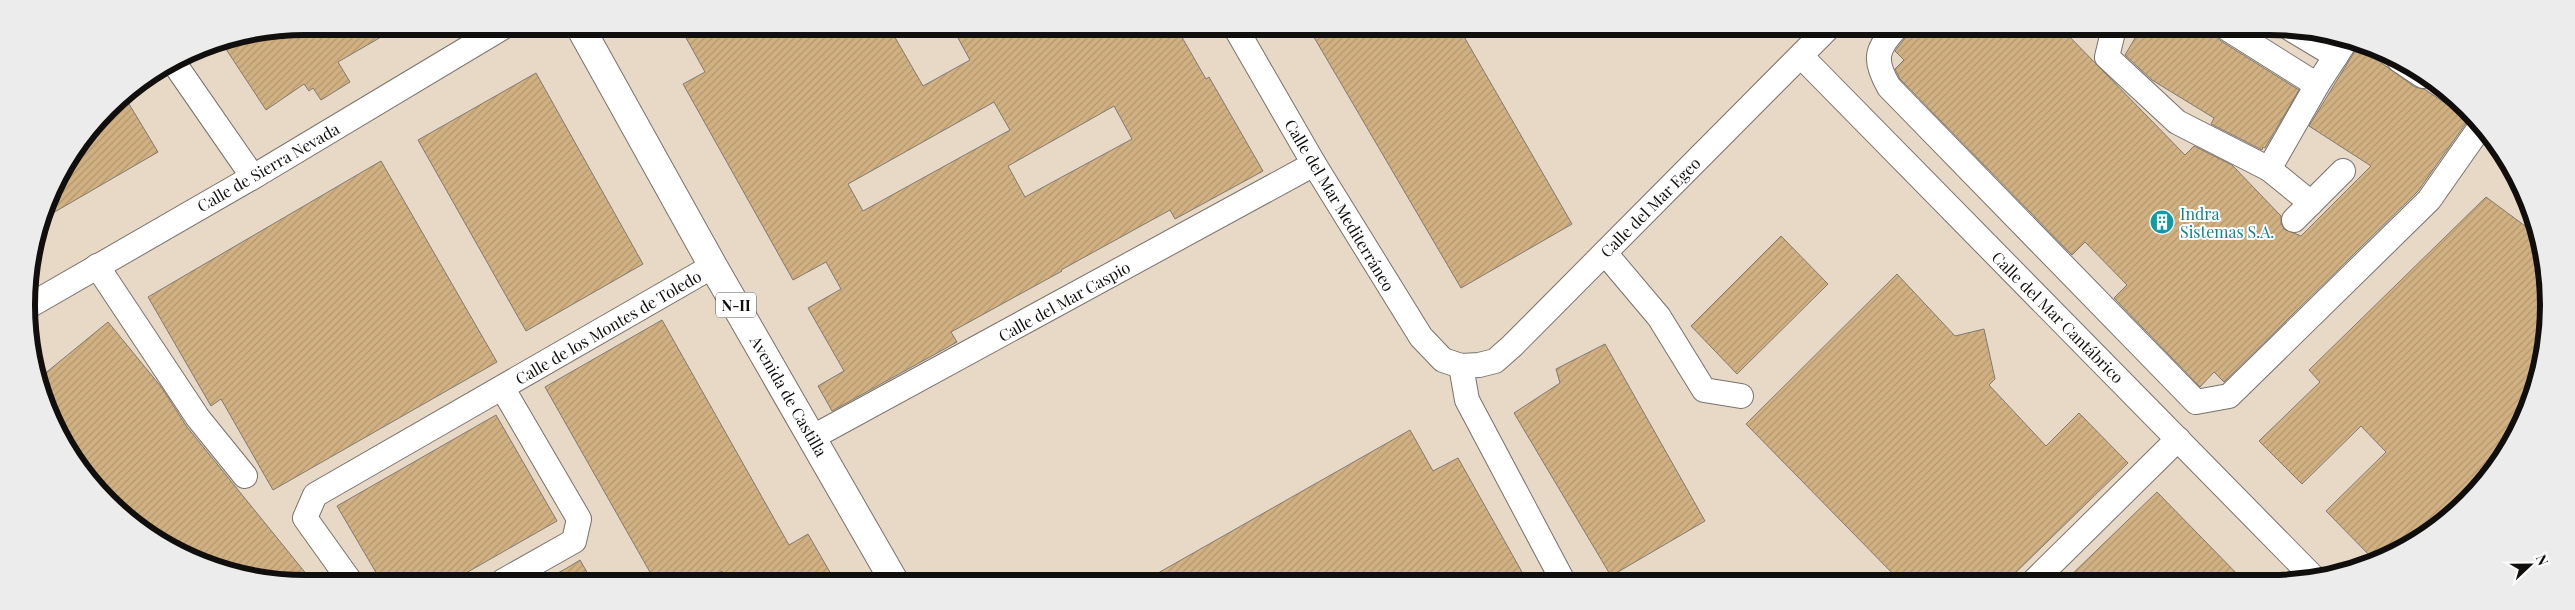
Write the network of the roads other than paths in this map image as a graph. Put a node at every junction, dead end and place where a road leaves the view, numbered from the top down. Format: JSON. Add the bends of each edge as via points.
{"nodes":[{"id":1,"x":490,"y":35,"type":"edge"},
{"id":2,"x":584,"y":35,"type":"edge"},
{"id":3,"x":1240,"y":35,"type":"edge"},
{"id":4,"x":1821,"y":35,"type":"edge"},
{"id":5,"x":1889,"y":35,"type":"edge"},
{"id":6,"x":2112,"y":35,"type":"edge"},
{"id":7,"x":2239,"y":35,"type":"edge"},
{"id":8,"x":2314,"y":39,"type":"edge"},
{"id":9,"x":2340,"y":49,"type":"edge"},
{"id":10,"x":1801,"y":56,"type":"junction"},
{"id":11,"x":177,"y":67,"type":"edge"},
{"id":12,"x":2317,"y":85,"type":"junction"},
{"id":13,"x":2477,"y":132,"type":"edge"},
{"id":14,"x":1314,"y":164,"type":"junction"},
{"id":15,"x":2269,"y":169,"type":"junction"},
{"id":16,"x":2343,"y":171,"type":"dead end"},
{"id":17,"x":252,"y":177,"type":"junction"},
{"id":18,"x":2312,"y":203,"type":"junction"},
{"id":19,"x":2294,"y":220,"type":"dead end"},
{"id":20,"x":1605,"y":253,"type":"junction"},
{"id":21,"x":97,"y":266,"type":"junction"},
{"id":22,"x":713,"y":266,"type":"junction"},
{"id":23,"x":35,"y":302,"type":"edge"},
{"id":24,"x":1461,"y":366,"type":"junction"},
{"id":25,"x":503,"y":389,"type":"junction"},
{"id":26,"x":1741,"y":396,"type":"dead end"},
{"id":27,"x":813,"y":437,"type":"junction"},
{"id":28,"x":2178,"y":439,"type":"junction"},
{"id":29,"x":245,"y":476,"type":"dead end"},
{"id":30,"x":2309,"y":572,"type":"edge"},
{"id":31,"x":346,"y":575,"type":"edge"},
{"id":32,"x":514,"y":575,"type":"edge"},
{"id":33,"x":886,"y":575,"type":"edge"},
{"id":34,"x":1560,"y":575,"type":"edge"},
{"id":35,"x":2040,"y":575,"type":"edge"}],
"edges":[{"from":1,"to":17,"type":"street","name":"Calle de Sierra Nevada"},
{"from":2,"to":22,"type":"main road","name":"Avenida de Castilla","number":"N-II"},
{"from":3,"to":14,"type":"street","name":"Calle del Mar Mediterráneo"},
{"from":4,"to":10,"type":"street","name":"Calle del Mar Egeo"},
{"from":5,"to":13,"type":"street","via":[[1878,55],[1881,72],[1889,86],[2196,402],[2229,396],[2429,200]]},
{"from":6,"to":15,"type":"street","via":[[2107,57],[2177,122]]},
{"from":7,"to":12,"type":"street"},
{"from":8,"to":9,"type":"street"},
{"from":9,"to":12,"type":"street"},
{"from":10,"to":20,"type":"street","name":"Calle del Mar Egeo"},
{"from":10,"to":28,"type":"street","name":"Calle del Mar Cantábrico"},
{"from":11,"to":17,"type":"street"},
{"from":12,"to":15,"type":"street"},
{"from":14,"to":24,"type":"street","name":"Calle del Mar Mediterráneo","via":[[1421,337],[1443,360]]},
{"from":14,"to":27,"type":"street","name":"Calle del Mar Caspio"},
{"from":15,"to":18,"type":"street"},
{"from":16,"to":18,"type":"street"},
{"from":17,"to":21,"type":"street","name":"Calle de Sierra Nevada"},
{"from":18,"to":19,"type":"street"},
{"from":20,"to":24,"type":"street","name":"Calle del Mar Egeo","via":[[1494,361]]},
{"from":20,"to":26,"type":"street","via":[[1659,317],[1704,390]]},
{"from":21,"to":23,"type":"street","name":"Calle de Sierra Nevada"},
{"from":21,"to":29,"type":"street","via":[[198,418]]},
{"from":22,"to":25,"type":"street","name":"Calle de los Montes de Toledo"},
{"from":22,"to":27,"type":"main road","name":"Avenida de Castilla","number":"N-II"},
{"from":24,"to":34,"type":"street","via":[[1467,400]]},
{"from":25,"to":31,"type":"street","name":"Calle de los Montes de Toledo","via":[[315,495],[305,518]]},
{"from":25,"to":32,"type":"street","name":"Calle de los Montes de Toledo","via":[[579,519],[574,541]]},
{"from":27,"to":33,"type":"main road","name":"Avenida de Castilla","number":"N-II"},
{"from":28,"to":30,"type":"street","name":"Calle del Mar Cantábrico"},
{"from":28,"to":35,"type":"street"}]}
